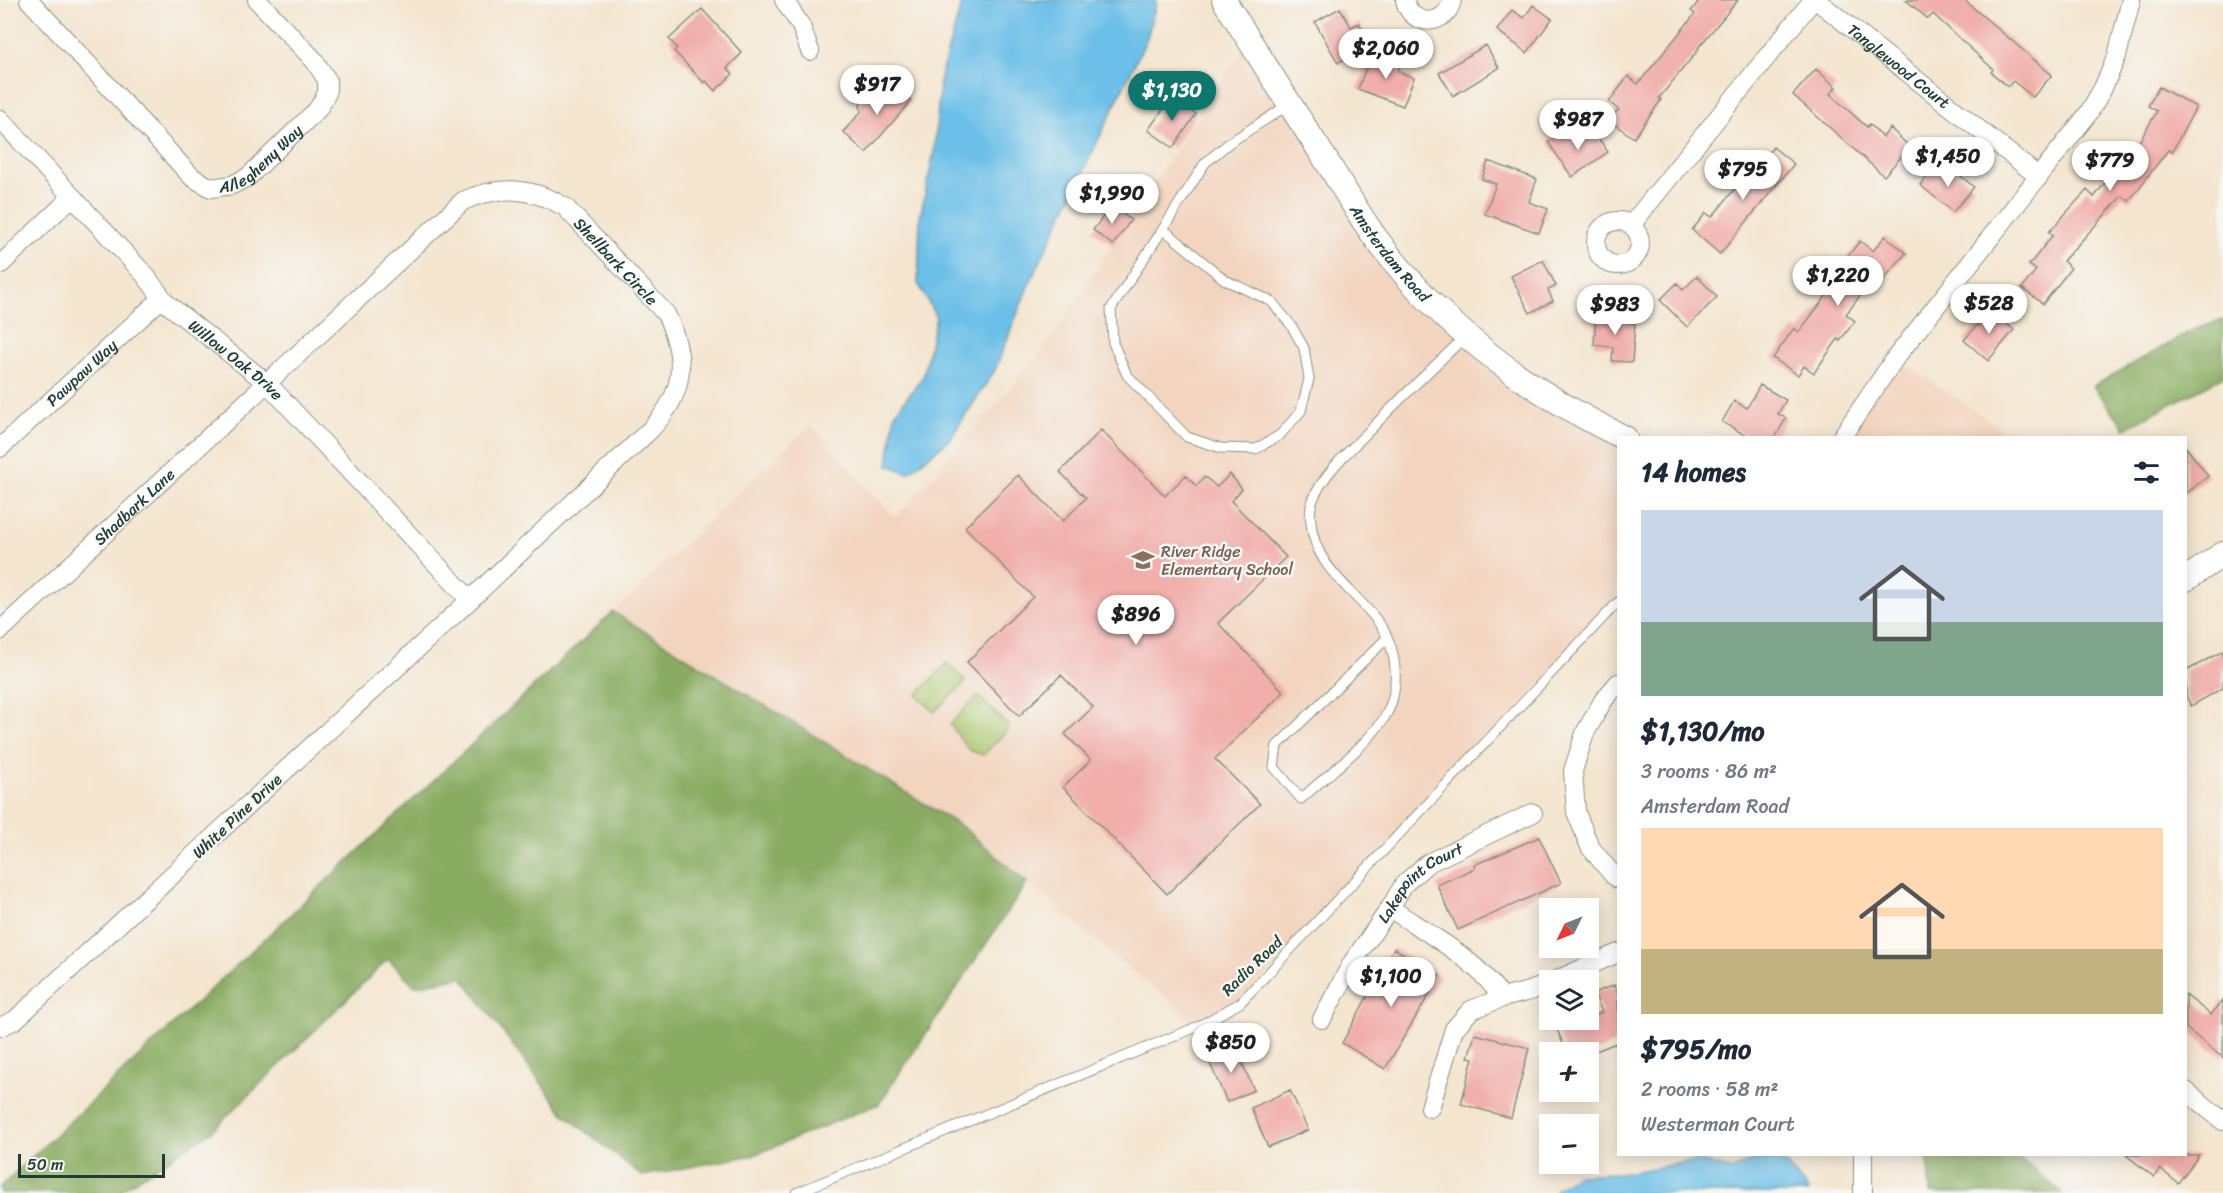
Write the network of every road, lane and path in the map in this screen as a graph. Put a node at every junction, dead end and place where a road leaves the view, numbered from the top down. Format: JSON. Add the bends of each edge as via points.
{"nodes":[{"id":1,"x":29,"y":0,"type":"edge"},
{"id":2,"x":257,"y":0,"type":"edge"},
{"id":3,"x":784,"y":0,"type":"edge"},
{"id":4,"x":1224,"y":0,"type":"edge"},
{"id":5,"x":1405,"y":0,"type":"edge"},
{"id":6,"x":1452,"y":0,"type":"edge"},
{"id":7,"x":1815,"y":0,"type":"edge"},
{"id":8,"x":2131,"y":0,"type":"edge"},
{"id":9,"x":810,"y":51,"type":"dead end"},
{"id":10,"x":1290,"y":104,"type":"junction"},
{"id":11,"x":0,"y":119,"type":"edge"},
{"id":12,"x":2039,"y":177,"type":"junction"},
{"id":13,"x":72,"y":197,"type":"junction"},
{"id":14,"x":1631,"y":225,"type":"dead end"},
{"id":15,"x":1163,"y":229,"type":"junction"},
{"id":16,"x":0,"y":265,"type":"edge"},
{"id":17,"x":162,"y":298,"type":"junction"},
{"id":18,"x":1466,"y":335,"type":"junction"},
{"id":19,"x":267,"y":383,"type":"junction"},
{"id":20,"x":1621,"y":436,"type":"edge"},
{"id":21,"x":1842,"y":436,"type":"edge"},
{"id":22,"x":0,"y":448,"type":"edge"},
{"id":23,"x":2223,"y":554,"type":"edge"},
{"id":24,"x":2187,"y":578,"type":"edge"},
{"id":25,"x":470,"y":600,"type":"junction"},
{"id":26,"x":1617,"y":603,"type":"edge"},
{"id":27,"x":0,"y":631,"type":"edge"},
{"id":28,"x":1387,"y":638,"type":"junction"},
{"id":29,"x":1617,"y":684,"type":"edge"},
{"id":30,"x":1533,"y":813,"type":"dead end"},
{"id":31,"x":1617,"y":878,"type":"edge"},
{"id":32,"x":1390,"y":909,"type":"junction"},
{"id":33,"x":1617,"y":952,"type":"edge"},
{"id":34,"x":1578,"y":970,"type":"edge"},
{"id":35,"x":1539,"y":988,"type":"edge"},
{"id":36,"x":1502,"y":998,"type":"junction"},
{"id":37,"x":1322,"y":1019,"type":"dead end"},
{"id":38,"x":0,"y":1027,"type":"edge"},
{"id":39,"x":2187,"y":1092,"type":"edge"},
{"id":40,"x":1430,"y":1108,"type":"dead end"},
{"id":41,"x":2223,"y":1121,"type":"edge"},
{"id":42,"x":1863,"y":1156,"type":"edge"},
{"id":43,"x":796,"y":1193,"type":"edge"},
{"id":44,"x":1863,"y":1193,"type":"edge"}],
"edges":[{"from":1,"to":2,"type":"street","name":"Allegheny Way","via":[[192,177],[211,188],[232,185],[248,177],[318,109],[327,93],[327,80],[314,60]]},
{"from":3,"to":9,"type":"street","via":[[801,26]]},
{"from":4,"to":10,"type":"main road","name":"Amsterdam Road"},
{"from":5,"to":6,"type":"street","via":[[1415,18],[1430,22],[1444,15]]},
{"from":7,"to":12,"type":"street","name":"Tanglewood Court"},
{"from":7,"to":14,"type":"street"},
{"from":8,"to":12,"type":"street","via":[[2117,56],[2103,88],[2088,114]]},
{"from":10,"to":15,"type":"lane","via":[[1205,163]]},
{"from":10,"to":18,"type":"main road","name":"Amsterdam Road","via":[[1392,259]]},
{"from":11,"to":13,"type":"street","name":"Willow Oak Drive"},
{"from":12,"to":21,"type":"street","via":[[1896,357]]},
{"from":13,"to":16,"type":"street"},
{"from":13,"to":17,"type":"street","name":"Willow Oak Drive"},
{"from":15,"to":15,"type":"lane","via":[[1112,309],[1113,343],[1127,375],[1187,437],[1221,448],[1256,449],[1280,435],[1301,411],[1309,379],[1304,348],[1292,325],[1271,301],[1225,280]]},
{"from":17,"to":19,"type":"street","name":"Willow Oak Drive"},
{"from":17,"to":22,"type":"street","name":"Pawpaw Way"},
{"from":18,"to":20,"type":"main road","name":"Amsterdam Road","via":[[1534,387]]},
{"from":18,"to":28,"type":"lane","via":[[1345,455],[1313,500],[1310,515],[1317,549],[1330,571],[1377,619]]},
{"from":19,"to":25,"type":"street","name":"Willow Oak Drive"},
{"from":19,"to":25,"type":"street","name":"Shellbark Circle","via":[[463,201],[480,193],[517,190],[549,198],[565,207],[666,314],[674,330],[681,366],[679,384],[664,415]]},
{"from":19,"to":27,"type":"street","name":"Shadbark Lane"},
{"from":23,"to":24,"type":"main road"},
{"from":25,"to":38,"type":"street","name":"White Pine Drive","via":[[15,1020]]},
{"from":26,"to":43,"type":"lane","name":"Radio Road","via":[[1240,1003],[1199,1026]]},
{"from":28,"to":28,"type":"lane","via":[[1396,676],[1390,707],[1382,723],[1301,799],[1274,767],[1277,746]]},
{"from":29,"to":31,"type":"street","via":[[1585,733],[1573,771],[1576,812],[1590,847]]},
{"from":30,"to":32,"type":"street","name":"Lakepoint Court","via":[[1428,863],[1404,884]]},
{"from":32,"to":36,"type":"street","via":[[1479,969]]},
{"from":32,"to":37,"type":"street","name":"Lakepoint Court","via":[[1353,963]]},
{"from":33,"to":34,"type":"street"},
{"from":35,"to":36,"type":"street"},
{"from":36,"to":40,"type":"street","via":[[1471,1010],[1454,1029]]},
{"from":39,"to":41,"type":"street"},
{"from":42,"to":44,"type":"street"}]}
